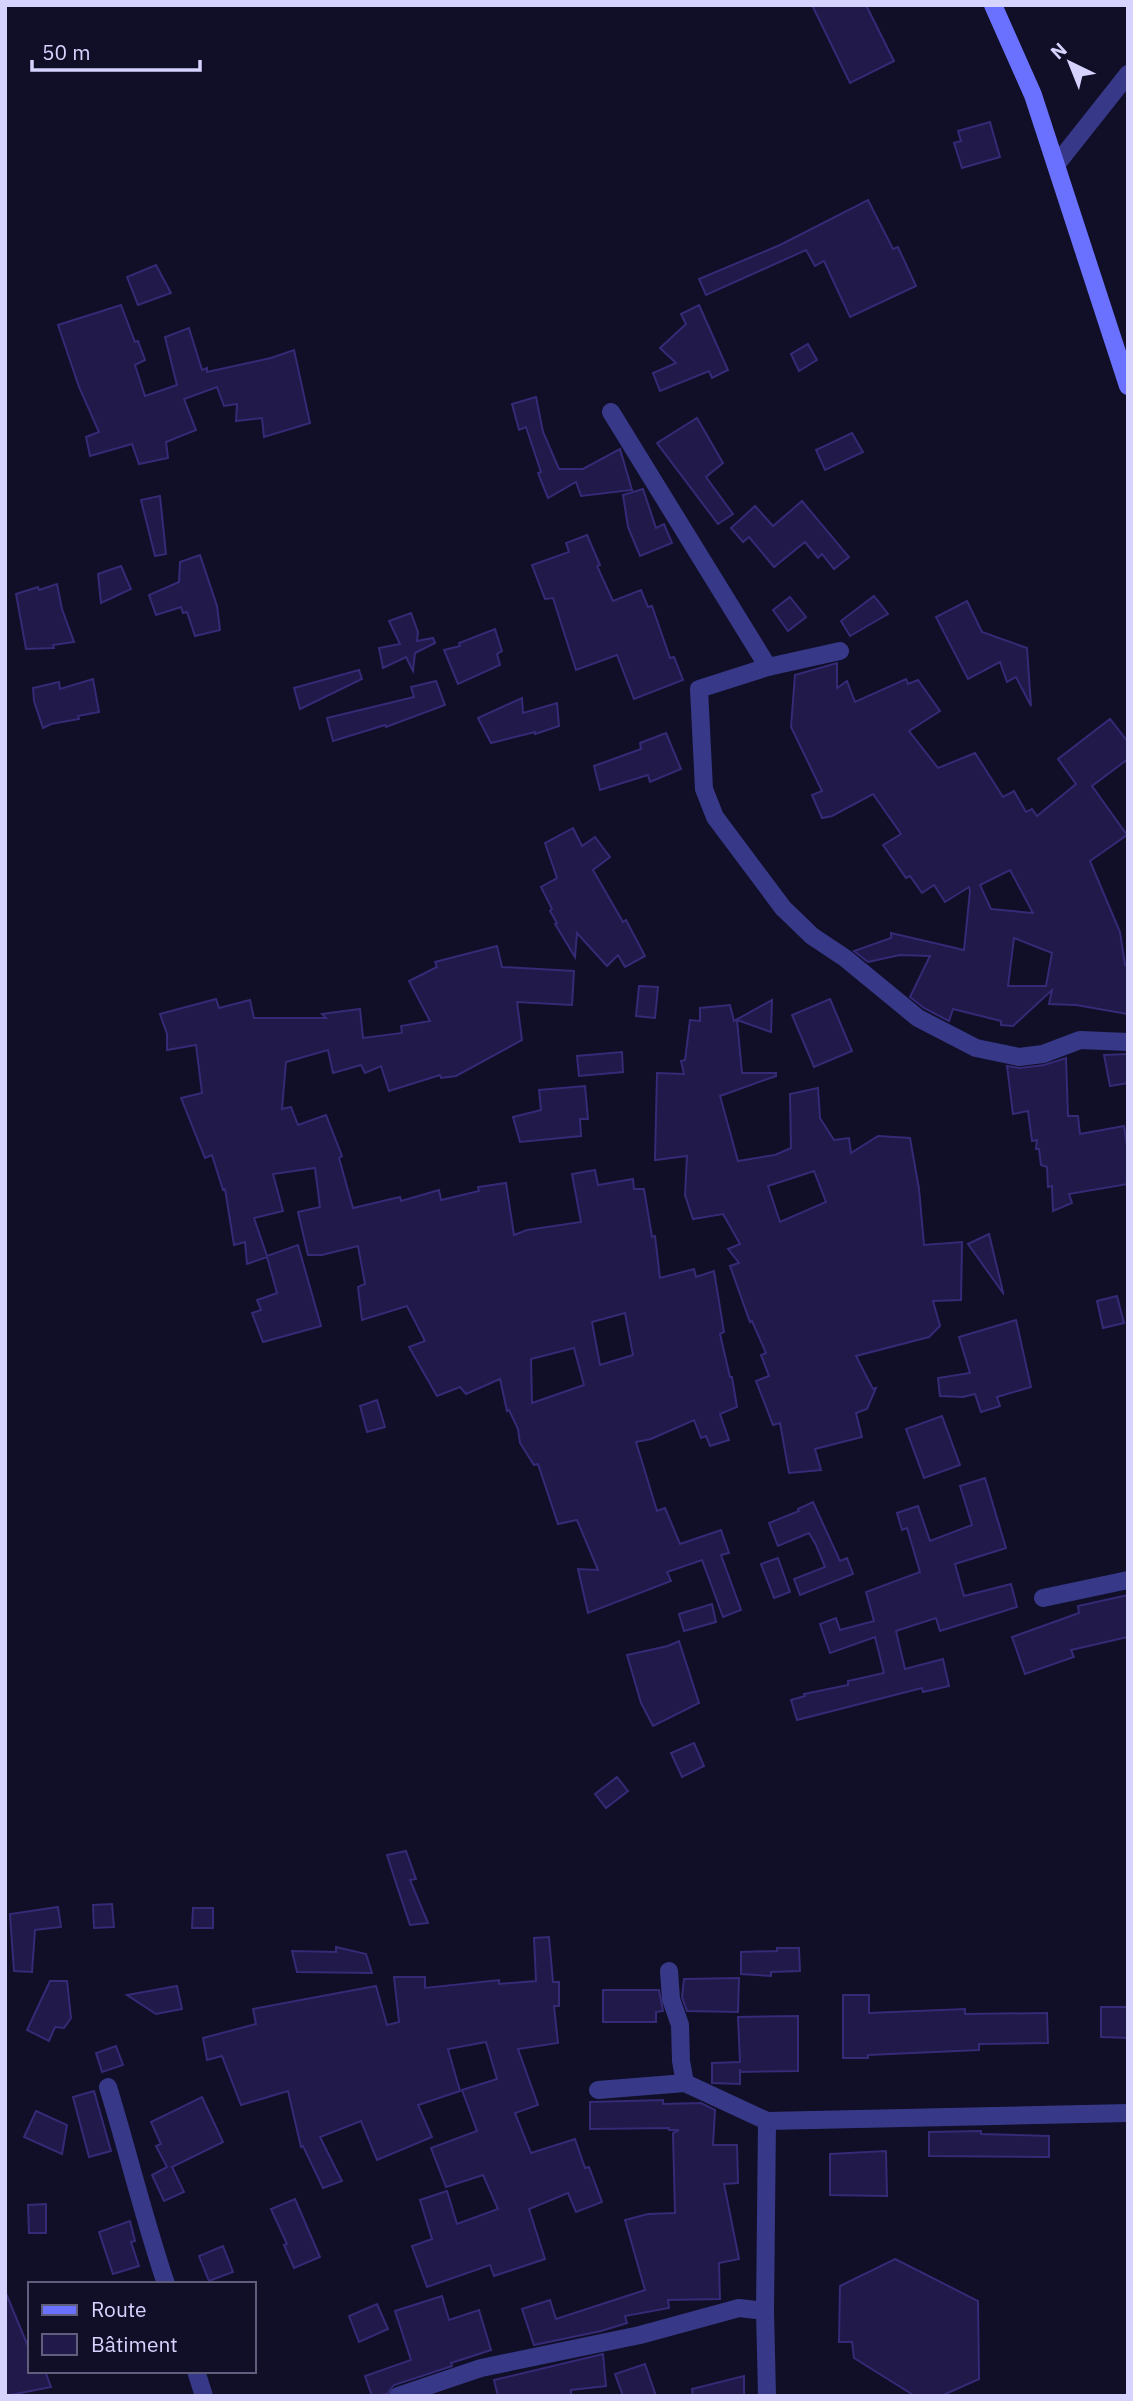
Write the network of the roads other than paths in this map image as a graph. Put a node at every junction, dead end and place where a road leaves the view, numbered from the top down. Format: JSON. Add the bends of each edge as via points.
{"nodes":[{"id":1,"x":993,"y":5,"type":"edge"},
{"id":2,"x":1128,"y":74,"type":"edge"},
{"id":3,"x":1056,"y":165,"type":"junction"},
{"id":4,"x":1128,"y":386,"type":"edge"},
{"id":5,"x":611,"y":412,"type":"dead end"},
{"id":6,"x":840,"y":651,"type":"dead end"},
{"id":7,"x":768,"y":667,"type":"junction"},
{"id":8,"x":1128,"y":1042,"type":"edge"},
{"id":9,"x":1128,"y":1580,"type":"edge"},
{"id":10,"x":1043,"y":1598,"type":"dead end"},
{"id":11,"x":669,"y":1971,"type":"dead end"},
{"id":12,"x":685,"y":2083,"type":"junction"},
{"id":13,"x":108,"y":2087,"type":"dead end"},
{"id":14,"x":598,"y":2090,"type":"dead end"},
{"id":15,"x":1128,"y":2113,"type":"edge"},
{"id":16,"x":767,"y":2121,"type":"junction"},
{"id":17,"x":165,"y":2282,"type":"edge"},
{"id":18,"x":765,"y":2311,"type":"junction"},
{"id":19,"x":197,"y":2373,"type":"edge"},
{"id":20,"x":204,"y":2396,"type":"edge"},
{"id":21,"x":398,"y":2396,"type":"edge"},
{"id":22,"x":767,"y":2396,"type":"edge"}],
"edges":[{"from":1,"to":3,"type":"main road","via":[[1033,95]]},
{"from":2,"to":3,"type":"street"},
{"from":3,"to":4,"type":"main road"},
{"from":5,"to":7,"type":"street"},
{"from":6,"to":7,"type":"street"},
{"from":7,"to":8,"type":"street","via":[[699,689],[704,789],[715,817],[783,908],[918,1018],[976,1048],[1019,1057],[1043,1054],[1080,1040]]},
{"from":9,"to":10,"type":"street"},
{"from":11,"to":12,"type":"street"},
{"from":12,"to":14,"type":"street"},
{"from":12,"to":16,"type":"street"},
{"from":13,"to":17,"type":"street"},
{"from":15,"to":16,"type":"street"},
{"from":16,"to":18,"type":"street"},
{"from":18,"to":21,"type":"street","via":[[739,2308],[640,2335],[481,2368]]},
{"from":18,"to":22,"type":"street"},
{"from":19,"to":20,"type":"street"}]}
